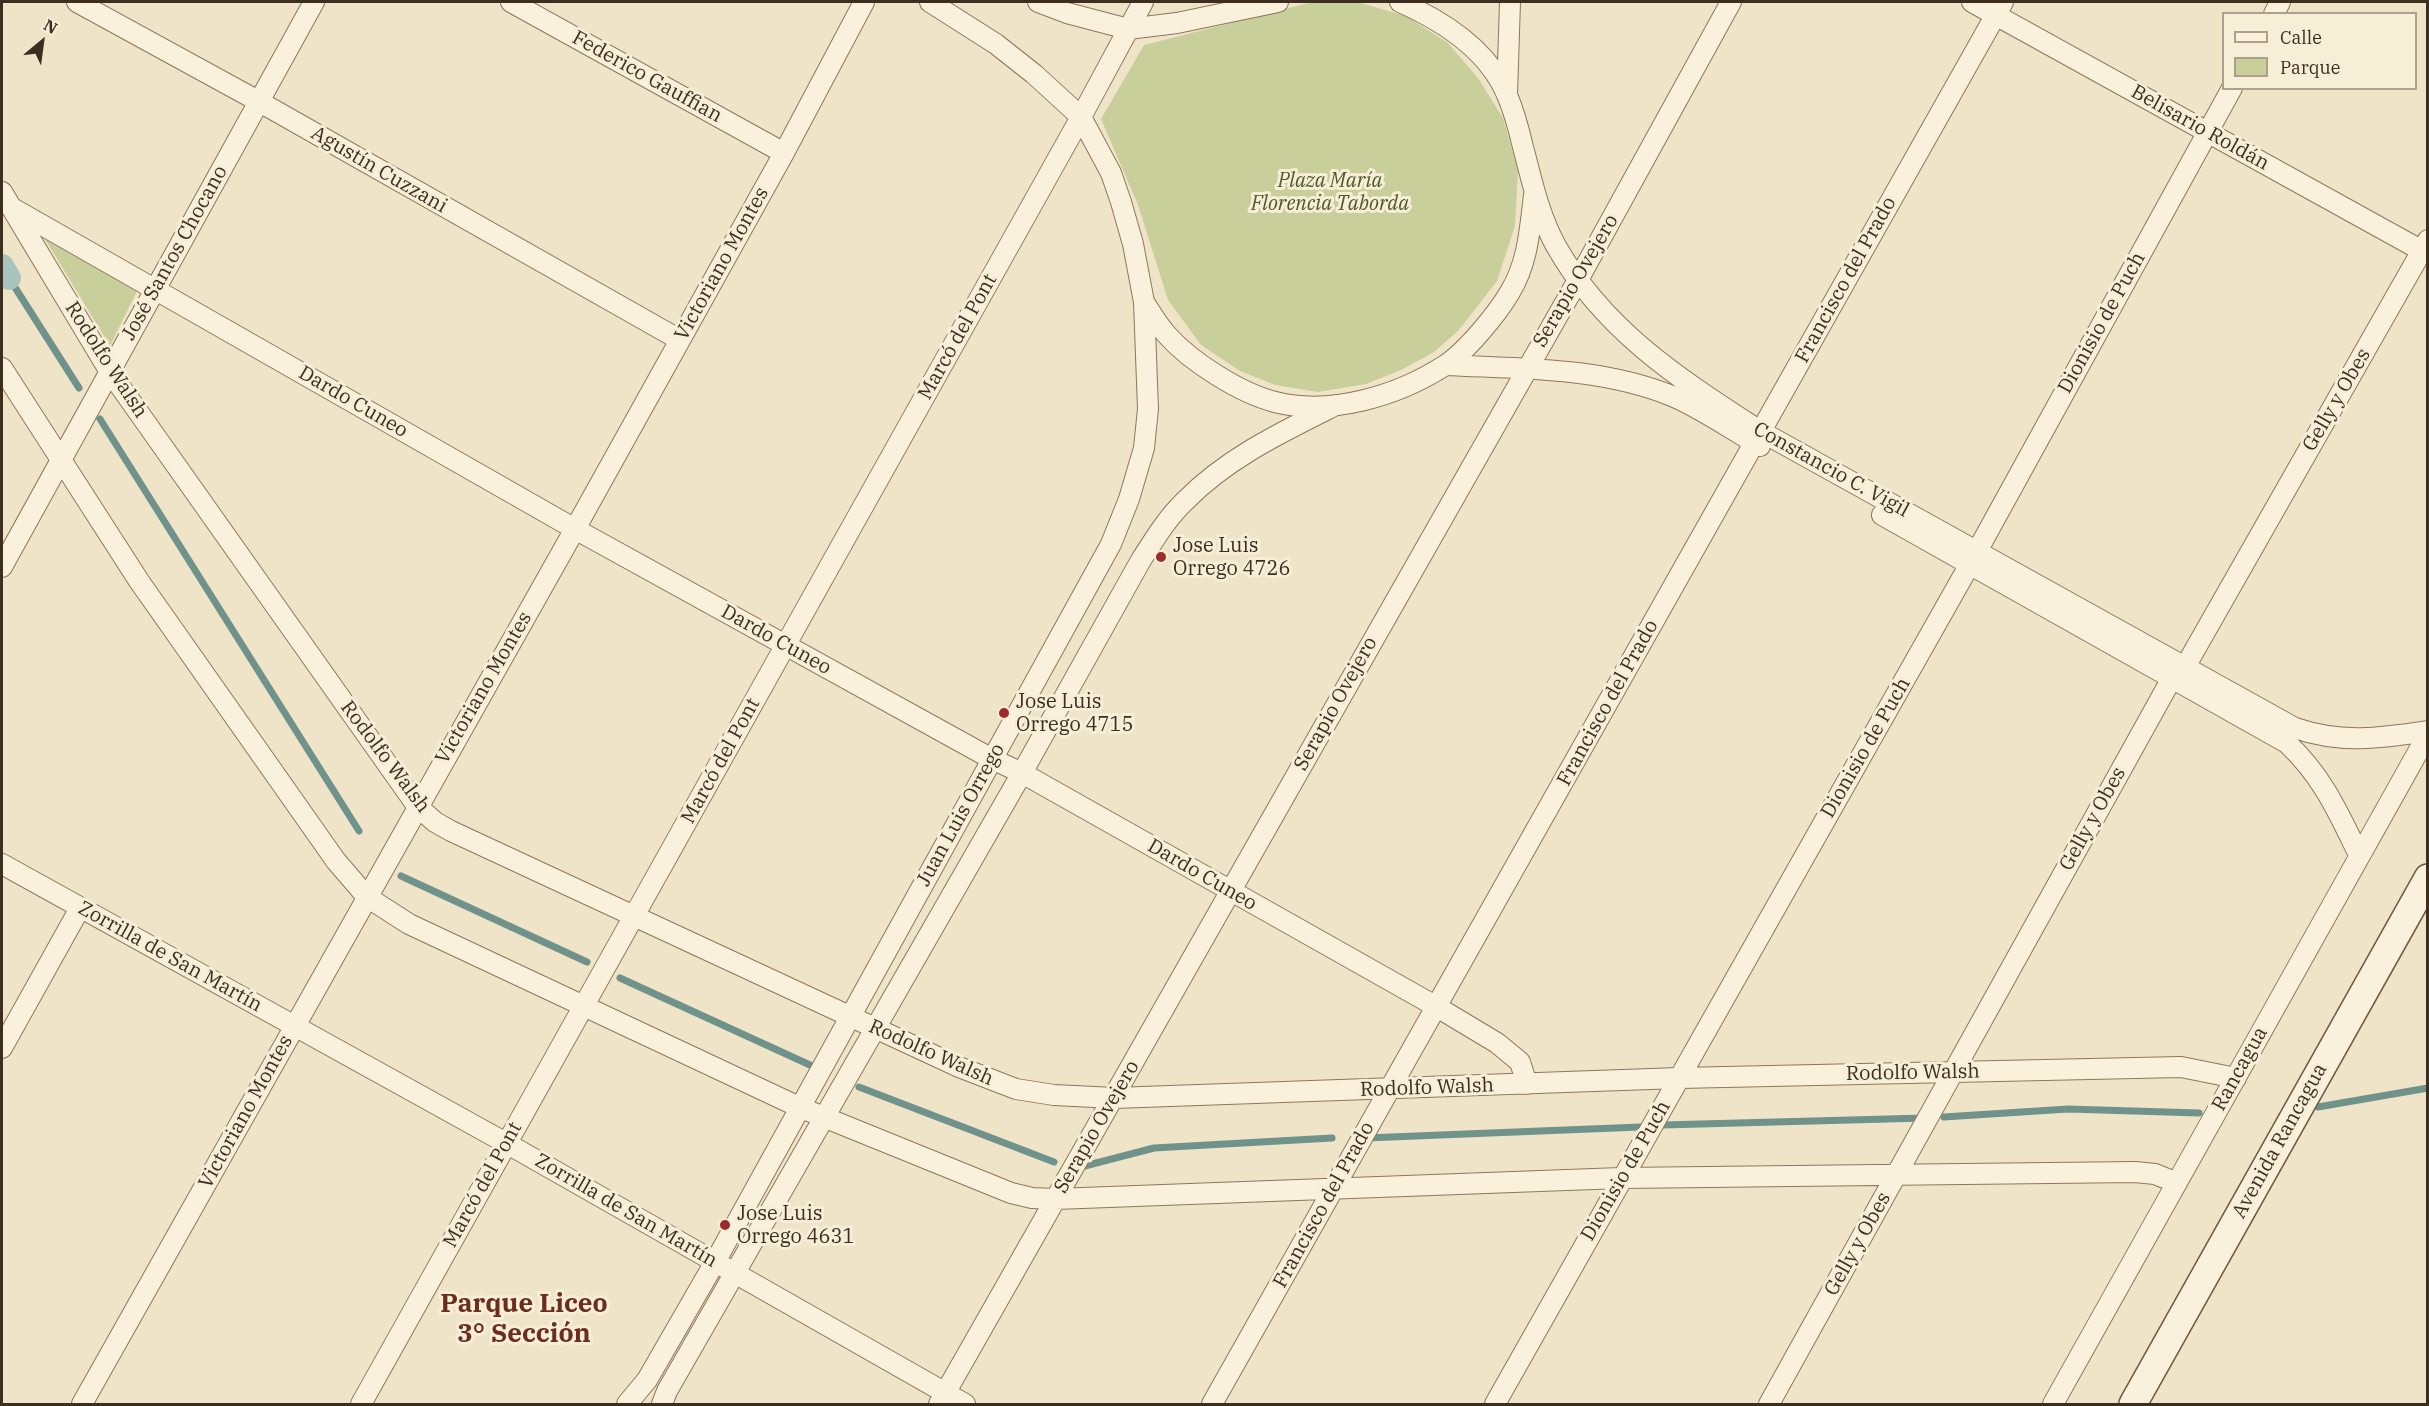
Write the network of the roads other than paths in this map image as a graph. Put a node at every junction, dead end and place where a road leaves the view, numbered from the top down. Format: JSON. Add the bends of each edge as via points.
{"nodes":[{"id":1,"x":77,"y":2,"type":"edge"},
{"id":2,"x":314,"y":2,"type":"edge"},
{"id":3,"x":511,"y":2,"type":"edge"},
{"id":4,"x":864,"y":2,"type":"edge"},
{"id":5,"x":930,"y":2,"type":"edge"},
{"id":6,"x":1038,"y":2,"type":"edge"},
{"id":7,"x":1143,"y":2,"type":"edge"},
{"id":8,"x":1278,"y":2,"type":"edge"},
{"id":9,"x":1400,"y":2,"type":"edge"},
{"id":10,"x":1510,"y":2,"type":"edge"},
{"id":11,"x":1731,"y":2,"type":"edge"},
{"id":12,"x":1972,"y":2,"type":"edge"},
{"id":13,"x":1999,"y":8,"type":"edge"},
{"id":14,"x":1128,"y":29,"type":"junction"},
{"id":15,"x":2231,"y":90,"type":"edge"},
{"id":16,"x":1507,"y":95,"type":"junction"},
{"id":17,"x":258,"y":101,"type":"junction"},
{"id":18,"x":1081,"y":117,"type":"junction"},
{"id":19,"x":2207,"y":133,"type":"junction"},
{"id":20,"x":784,"y":153,"type":"junction"},
{"id":21,"x":1534,"y":195,"type":"junction"},
{"id":22,"x":6,"y":200,"type":"edge"},
{"id":23,"x":2425,"y":249,"type":"edge"},
{"id":24,"x":1578,"y":280,"type":"junction"},
{"id":25,"x":156,"y":289,"type":"junction"},
{"id":26,"x":1144,"y":302,"type":"junction"},
{"id":27,"x":680,"y":340,"type":"junction"},
{"id":28,"x":1446,"y":365,"type":"junction"},
{"id":29,"x":2,"y":368,"type":"edge"},
{"id":30,"x":1526,"y":368,"type":"junction"},
{"id":31,"x":110,"y":372,"type":"junction"},
{"id":32,"x":1336,"y":405,"type":"junction"},
{"id":33,"x":1757,"y":437,"type":"junction"},
{"id":34,"x":62,"y":461,"type":"junction"},
{"id":35,"x":575,"y":529,"type":"junction"},
{"id":36,"x":1973,"y":558,"type":"junction"},
{"id":37,"x":2,"y":567,"type":"edge"},
{"id":38,"x":786,"y":645,"type":"junction"},
{"id":39,"x":2179,"y":673,"type":"junction"},
{"id":40,"x":2427,"y":733,"type":"edge"},
{"id":41,"x":992,"y":759,"type":"junction"},
{"id":42,"x":1022,"y":773,"type":"junction"},
{"id":43,"x":417,"y":806,"type":"junction"},
{"id":44,"x":2359,"y":855,"type":"junction"},
{"id":45,"x":2,"y":864,"type":"edge"},
{"id":46,"x":2427,"y":878,"type":"edge"},
{"id":47,"x":1231,"y":891,"type":"junction"},
{"id":48,"x":367,"y":897,"type":"junction"},
{"id":49,"x":80,"y":908,"type":"junction"},
{"id":50,"x":635,"y":915,"type":"junction"},
{"id":51,"x":583,"y":1006,"type":"junction"},
{"id":52,"x":1437,"y":1007,"type":"junction"},
{"id":53,"x":849,"y":1017,"type":"junction"},
{"id":54,"x":295,"y":1024,"type":"junction"},
{"id":55,"x":875,"y":1029,"type":"junction"},
{"id":56,"x":2,"y":1048,"type":"edge"},
{"id":57,"x":1952,"y":1072,"type":"junction"},
{"id":58,"x":1679,"y":1078,"type":"junction"},
{"id":59,"x":2236,"y":1078,"type":"junction"},
{"id":60,"x":1527,"y":1084,"type":"junction"},
{"id":61,"x":1389,"y":1089,"type":"junction"},
{"id":62,"x":1114,"y":1098,"type":"junction"},
{"id":63,"x":800,"y":1107,"type":"junction"},
{"id":64,"x":823,"y":1117,"type":"junction"},
{"id":65,"x":506,"y":1143,"type":"junction"},
{"id":66,"x":1897,"y":1174,"type":"junction"},
{"id":67,"x":1621,"y":1178,"type":"junction"},
{"id":68,"x":2177,"y":1183,"type":"junction"},
{"id":69,"x":1334,"y":1188,"type":"junction"},
{"id":70,"x":1055,"y":1198,"type":"junction"},
{"id":71,"x":715,"y":1262,"type":"junction"},
{"id":72,"x":735,"y":1273,"type":"junction"},
{"id":73,"x":664,"y":1398,"type":"edge"},
{"id":74,"x":942,"y":1399,"type":"edge"},
{"id":75,"x":82,"y":1404,"type":"edge"},
{"id":76,"x":361,"y":1404,"type":"edge"},
{"id":77,"x":627,"y":1404,"type":"edge"},
{"id":78,"x":965,"y":1404,"type":"edge"},
{"id":79,"x":1212,"y":1404,"type":"edge"},
{"id":80,"x":1495,"y":1404,"type":"edge"},
{"id":81,"x":1769,"y":1404,"type":"edge"},
{"id":82,"x":2054,"y":1404,"type":"edge"},
{"id":83,"x":2133,"y":1404,"type":"edge"}],
"edges":[{"from":1,"to":17,"type":"street","name":"Agustín Cuzzani"},
{"from":2,"to":17,"type":"street","name":"José Santos Chocano"},
{"from":3,"to":20,"type":"street","name":"Federico Gauffian"},
{"from":4,"to":20,"type":"street","name":"Victoriano Montes"},
{"from":5,"to":18,"type":"street","via":[[996,44]]},
{"from":6,"to":14,"type":"street"},
{"from":7,"to":14,"type":"street"},
{"from":8,"to":14,"type":"street"},
{"from":9,"to":16,"type":"street","name":"Constancio C. Vigil","via":[[1453,31],[1491,67]]},
{"from":10,"to":16,"type":"street"},
{"from":11,"to":24,"type":"street","name":"Serapio Ovejero"},
{"from":12,"to":13,"type":"street","name":"Belisario Roldán"},
{"from":13,"to":19,"type":"street","name":"Belisario Roldán"},
{"from":13,"to":33,"type":"street","name":"Francisco del Prado"},
{"from":14,"to":18,"type":"street","name":"Marcó del Pont"},
{"from":15,"to":19,"type":"street","name":"Dionisio de Puch"},
{"from":16,"to":21,"type":"street","name":"Constancio C. Vigil"},
{"from":17,"to":25,"type":"street","name":"José Santos Chocano"},
{"from":17,"to":27,"type":"street","name":"Agustín Cuzzani"},
{"from":18,"to":26,"type":"street","name":"Juan Luis Orrego","via":[[1111,173],[1121,202]]},
{"from":18,"to":38,"type":"street","name":"Marcó del Pont"},
{"from":19,"to":23,"type":"street","name":"Belisario Roldán"},
{"from":19,"to":36,"type":"street","name":"Dionisio de Puch"},
{"from":20,"to":27,"type":"street","name":"Victoriano Montes"},
{"from":21,"to":24,"type":"street","name":"Constancio C. Vigil","via":[[1555,245]]},
{"from":21,"to":28,"type":"street","via":[[1526,252],[1511,290],[1486,326]]},
{"from":22,"to":25,"type":"street","name":"Dardo Cuneo"},
{"from":22,"to":31,"type":"street","name":"Rodolfo Walsh"},
{"from":23,"to":39,"type":"street","name":"Gelly y Obes"},
{"from":24,"to":30,"type":"street","name":"Serapio Ovejero"},
{"from":24,"to":33,"type":"street","name":"Constancio C. Vigil","via":[[1600,309],[1647,354]]},
{"from":25,"to":31,"type":"street","name":"José Santos Chocano"},
{"from":25,"to":35,"type":"street","name":"Dardo Cuneo"},
{"from":26,"to":32,"type":"street","via":[[1167,335],[1195,361],[1233,384],[1274,402]]},
{"from":26,"to":41,"type":"street","name":"Juan Luis Orrego","via":[[1148,409],[1144,448],[1129,499],[1110,544]]},
{"from":27,"to":35,"type":"street","name":"Victoriano Montes"},
{"from":28,"to":30,"type":"street","name":"Constancio C. Vigil"},
{"from":28,"to":32,"type":"street","via":[[1382,396]]},
{"from":29,"to":34,"type":"street"},
{"from":30,"to":33,"type":"street","name":"Constancio C. Vigil","via":[[1606,376],[1673,397]]},
{"from":30,"to":47,"type":"street","name":"Serapio Ovejero"},
{"from":31,"to":34,"type":"street","name":"José Santos Chocano"},
{"from":31,"to":43,"type":"street","name":"Rodolfo Walsh"},
{"from":32,"to":42,"type":"street","name":"Juan Luis Orrego","via":[[1222,468],[1184,501],[1141,560]]},
{"from":33,"to":36,"type":"street","name":"Constancio C. Vigil"},
{"from":33,"to":52,"type":"street","name":"Francisco del Prado"},
{"from":34,"to":37,"type":"street","name":"José Santos Chocano"},
{"from":34,"to":48,"type":"street","via":[[153,601],[336,861]]},
{"from":35,"to":38,"type":"street","name":"Dardo Cuneo"},
{"from":35,"to":43,"type":"street","name":"Victoriano Montes"},
{"from":36,"to":39,"type":"street","name":"Constancio C. Vigil"},
{"from":36,"to":58,"type":"street","name":"Dionisio de Puch"},
{"from":38,"to":41,"type":"street","name":"Dardo Cuneo"},
{"from":38,"to":50,"type":"street","name":"Marcó del Pont"},
{"from":39,"to":40,"type":"street","name":"Constancio C. Vigil","via":[[2316,736],[2342,740]]},
{"from":39,"to":44,"type":"street","name":"Constancio C. Vigil","via":[[2287,743],[2307,762],[2323,784]]},
{"from":39,"to":57,"type":"street","name":"Gelly y Obes"},
{"from":40,"to":44,"type":"street","name":"Rancagua"},
{"from":41,"to":42,"type":"street","name":"Dardo Cuneo"},
{"from":41,"to":53,"type":"street","name":"Juan Luis Orrego"},
{"from":42,"to":47,"type":"street","name":"Dardo Cuneo"},
{"from":42,"to":55,"type":"street","name":"Juan Luis Orrego"},
{"from":43,"to":48,"type":"street","name":"Victoriano Montes"},
{"from":43,"to":50,"type":"street","name":"Rodolfo Walsh","via":[[451,831]]},
{"from":44,"to":59,"type":"street","name":"Rancagua"},
{"from":45,"to":49,"type":"street","name":"Zorrilla de San Martín"},
{"from":46,"to":83,"type":"main road","name":"Avenida Rancagua"},
{"from":47,"to":52,"type":"street","name":"Dardo Cuneo"},
{"from":47,"to":62,"type":"street","name":"Serapio Ovejero"},
{"from":48,"to":51,"type":"street","via":[[409,924]]},
{"from":48,"to":54,"type":"street","name":"Victoriano Montes"},
{"from":49,"to":54,"type":"street","name":"Zorrilla de San Martín"},
{"from":49,"to":56,"type":"street"},
{"from":50,"to":51,"type":"street","name":"Marcó del Pont"},
{"from":50,"to":53,"type":"street","name":"Rodolfo Walsh"},
{"from":51,"to":63,"type":"street"},
{"from":51,"to":65,"type":"street","name":"Marcó del Pont"},
{"from":52,"to":60,"type":"street","name":"Dardo Cuneo","via":[[1497,1043],[1520,1062]]},
{"from":52,"to":61,"type":"street","name":"Francisco del Prado"},
{"from":53,"to":55,"type":"street","name":"Rodolfo Walsh"},
{"from":53,"to":63,"type":"street","name":"Juan Luis Orrego"},
{"from":54,"to":65,"type":"street","name":"Zorrilla de San Martín"},
{"from":54,"to":75,"type":"street","name":"Victoriano Montes"},
{"from":55,"to":62,"type":"street","name":"Rodolfo Walsh","via":[[1016,1089]]},
{"from":55,"to":64,"type":"street","name":"Juan Luis Orrego"},
{"from":57,"to":58,"type":"street","name":"Rodolfo Walsh"},
{"from":57,"to":59,"type":"street","name":"Rodolfo Walsh","via":[[2181,1067]]},
{"from":57,"to":66,"type":"street","name":"Gelly y Obes"},
{"from":58,"to":60,"type":"street","name":"Rodolfo Walsh"},
{"from":58,"to":67,"type":"street","name":"Dionisio de Puch"},
{"from":59,"to":68,"type":"street","name":"Rancagua"},
{"from":60,"to":61,"type":"street","name":"Rodolfo Walsh"},
{"from":61,"to":62,"type":"street","name":"Rodolfo Walsh"},
{"from":61,"to":69,"type":"street","name":"Francisco del Prado"},
{"from":62,"to":70,"type":"street","name":"Serapio Ovejero"},
{"from":63,"to":64,"type":"street"},
{"from":63,"to":71,"type":"street","name":"Juan Luis Orrego"},
{"from":64,"to":70,"type":"street","via":[[1011,1193]]},
{"from":64,"to":72,"type":"street","name":"Juan Luis Orrego"},
{"from":65,"to":71,"type":"street","name":"Zorrilla de San Martín"},
{"from":65,"to":76,"type":"street","name":"Marcó del Pont"},
{"from":66,"to":67,"type":"street"},
{"from":66,"to":68,"type":"street","via":[[2135,1172]]},
{"from":66,"to":81,"type":"street","name":"Gelly y Obes"},
{"from":67,"to":69,"type":"street"},
{"from":67,"to":80,"type":"street","name":"Dionisio de Puch"},
{"from":68,"to":82,"type":"street","name":"Rancagua"},
{"from":69,"to":70,"type":"street"},
{"from":69,"to":79,"type":"street","name":"Francisco del Prado"},
{"from":70,"to":74,"type":"street","name":"Serapio Ovejero"},
{"from":71,"to":72,"type":"street","name":"Zorrilla de San Martín"},
{"from":71,"to":77,"type":"street","name":"Juan Luis Orrego","via":[[647,1380]]},
{"from":72,"to":73,"type":"street","name":"Juan Luis Orrego"},
{"from":72,"to":74,"type":"street","name":"Zorrilla de San Martín"},
{"from":74,"to":78,"type":"street","name":"Zorrilla de San Martín"}]}
